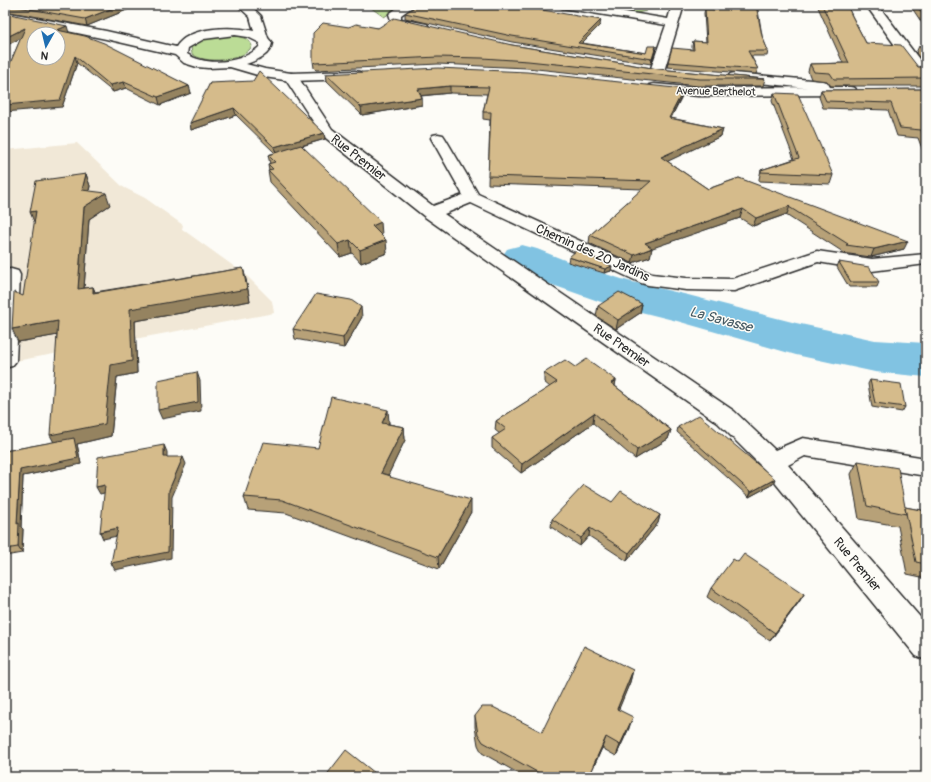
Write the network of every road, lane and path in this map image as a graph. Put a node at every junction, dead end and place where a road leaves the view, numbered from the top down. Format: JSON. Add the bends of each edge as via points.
{"nodes":[{"id":1,"x":409,"y":5,"type":"edge"},
{"id":2,"x":562,"y":5,"type":"edge"},
{"id":3,"x":678,"y":5,"type":"edge"},
{"id":4,"x":872,"y":5,"type":"edge"},
{"id":5,"x":241,"y":12,"type":"edge"},
{"id":6,"x":9,"y":17,"type":"edge"},
{"id":7,"x":672,"y":23,"type":"junction"},
{"id":8,"x":435,"y":29,"type":"edge"},
{"id":9,"x":223,"y":32,"type":"junction"},
{"id":10,"x":106,"y":35,"type":"junction"},
{"id":11,"x":202,"y":36,"type":"junction"},
{"id":12,"x":262,"y":38,"type":"junction"},
{"id":13,"x":180,"y":52,"type":"junction"},
{"id":14,"x":259,"y":54,"type":"junction"},
{"id":15,"x":230,"y":63,"type":"junction"},
{"id":16,"x":642,"y":68,"type":"edge"},
{"id":17,"x":920,"y":70,"type":"edge"},
{"id":18,"x":657,"y":71,"type":"junction"},
{"id":19,"x":672,"y":72,"type":"edge"},
{"id":20,"x":370,"y":74,"type":"edge"},
{"id":21,"x":290,"y":77,"type":"junction"},
{"id":22,"x":726,"y":77,"type":"edge"},
{"id":23,"x":641,"y":87,"type":"edge"},
{"id":24,"x":864,"y":91,"type":"edge"},
{"id":25,"x":826,"y":92,"type":"junction"},
{"id":26,"x":438,"y":138,"type":"dead end"},
{"id":27,"x":472,"y":197,"type":"junction"},
{"id":28,"x":431,"y":213,"type":"junction"},
{"id":29,"x":926,"y":259,"type":"edge"},
{"id":30,"x":5,"y":276,"type":"edge"},
{"id":31,"x":5,"y":361,"type":"edge"},
{"id":32,"x":772,"y":462,"type":"junction"},
{"id":33,"x":926,"y":467,"type":"edge"},
{"id":34,"x":926,"y":646,"type":"edge"}],
"edges":[{"from":1,"to":8,"type":"street","via":[[395,14],[396,21]]},
{"from":2,"to":7,"type":"street"},
{"from":3,"to":7,"type":"street"},
{"from":4,"to":17,"type":"street"},
{"from":5,"to":9,"type":"street","via":[[233,26]]},
{"from":5,"to":12,"type":"street","via":[[255,16]]},
{"from":6,"to":10,"type":"street"},
{"from":7,"to":18,"type":"street"},
{"from":9,"to":11,"type":"street"},
{"from":9,"to":12,"type":"street","via":[[246,32]]},
{"from":10,"to":11,"type":"street","via":[[170,38]]},
{"from":10,"to":13,"type":"street"},
{"from":11,"to":13,"type":"street","via":[[186,43]]},
{"from":12,"to":14,"type":"street","via":[[265,46]]},
{"from":13,"to":15,"type":"street","via":[[185,59],[197,63]]},
{"from":14,"to":15,"type":"street"},
{"from":14,"to":21,"type":"street","via":[[273,70]]},
{"from":15,"to":21,"type":"street","via":[[264,74]]},
{"from":16,"to":18,"type":"street"},
{"from":18,"to":19,"type":"street"},
{"from":20,"to":21,"type":"street"},
{"from":21,"to":28,"type":"street","name":"Rue Premier","via":[[327,132]]},
{"from":22,"to":25,"type":"street","via":[[822,85]]},
{"from":23,"to":25,"type":"street","name":"Avenue Berthelot","via":[[698,92]]},
{"from":24,"to":25,"type":"street","name":"Avenue Berthelot"},
{"from":26,"to":27,"type":"street"},
{"from":27,"to":28,"type":"street"},
{"from":27,"to":29,"type":"street","name":"Chemin des 20 Jardins","via":[[648,279],[686,284],[734,285],[817,256],[872,265]]},
{"from":28,"to":32,"type":"street","name":"Rue Premier","via":[[726,417]]},
{"from":30,"to":31,"type":"street","via":[[11,275]]},
{"from":32,"to":33,"type":"street","via":[[803,447]]},
{"from":32,"to":34,"type":"street","name":"Rue Premier"}]}
